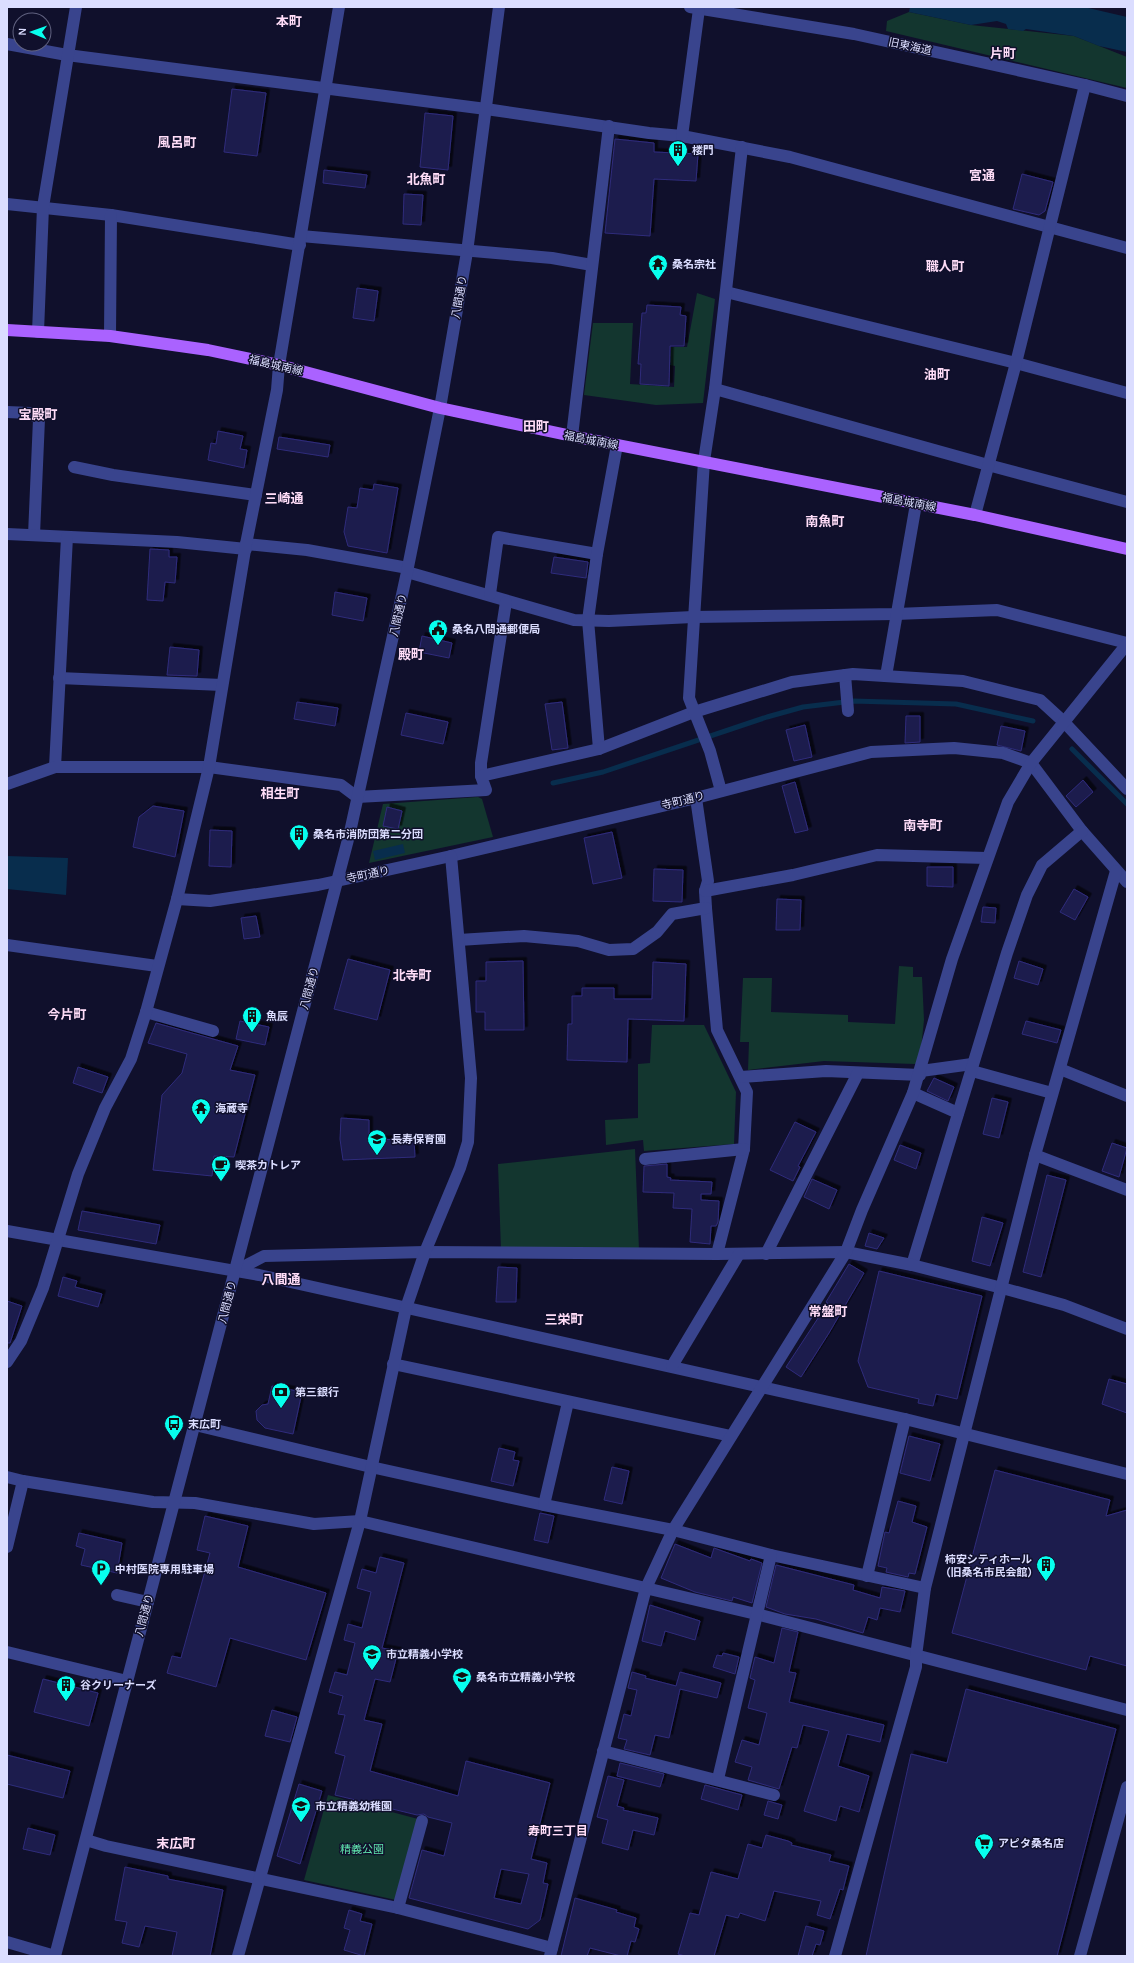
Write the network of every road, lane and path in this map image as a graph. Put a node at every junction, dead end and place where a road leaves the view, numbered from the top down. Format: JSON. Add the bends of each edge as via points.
{"nodes":[{"id":1,"x":76,"y":7,"type":"edge"},
{"id":2,"x":339,"y":7,"type":"edge"},
{"id":3,"x":499,"y":7,"type":"edge"},
{"id":4,"x":694,"y":8,"type":"edge"},
{"id":5,"x":7,"y":44,"type":"edge"},
{"id":6,"x":67,"y":55,"type":"junction"},
{"id":7,"x":1085,"y":85,"type":"junction"},
{"id":8,"x":326,"y":88,"type":"junction"},
{"id":9,"x":1127,"y":96,"type":"edge"},
{"id":10,"x":486,"y":109,"type":"junction"},
{"id":11,"x":609,"y":126,"type":"junction"},
{"id":12,"x":682,"y":136,"type":"junction"},
{"id":13,"x":742,"y":147,"type":"junction"},
{"id":14,"x":7,"y":204,"type":"edge"},
{"id":15,"x":42,"y":207,"type":"junction"},
{"id":16,"x":111,"y":215,"type":"junction"},
{"id":17,"x":1050,"y":227,"type":"junction"},
{"id":18,"x":300,"y":240,"type":"junction"},
{"id":19,"x":1127,"y":248,"type":"edge"},
{"id":20,"x":467,"y":252,"type":"junction"},
{"id":21,"x":592,"y":265,"type":"junction"},
{"id":22,"x":726,"y":292,"type":"junction"},
{"id":23,"x":7,"y":330,"type":"edge"},
{"id":24,"x":38,"y":332,"type":"junction"},
{"id":25,"x":110,"y":336,"type":"junction"},
{"id":26,"x":1016,"y":363,"type":"junction"},
{"id":27,"x":279,"y":365,"type":"junction"},
{"id":28,"x":715,"y":389,"type":"junction"},
{"id":29,"x":1127,"y":393,"type":"edge"},
{"id":30,"x":440,"y":408,"type":"junction"},
{"id":31,"x":7,"y":412,"type":"edge"},
{"id":32,"x":572,"y":436,"type":"junction"},
{"id":33,"x":616,"y":445,"type":"junction"},
{"id":34,"x":704,"y":461,"type":"junction"},
{"id":35,"x":988,"y":465,"type":"junction"},
{"id":36,"x":74,"y":467,"type":"dead end"},
{"id":37,"x":256,"y":495,"type":"junction"},
{"id":38,"x":1127,"y":502,"type":"edge"},
{"id":39,"x":916,"y":504,"type":"junction"},
{"id":40,"x":975,"y":514,"type":"junction"},
{"id":41,"x":7,"y":534,"type":"edge"},
{"id":42,"x":34,"y":535,"type":"junction"},
{"id":43,"x":67,"y":537,"type":"junction"},
{"id":44,"x":246,"y":547,"type":"junction"},
{"id":45,"x":1127,"y":549,"type":"edge"},
{"id":46,"x":597,"y":554,"type":"junction"},
{"id":47,"x":408,"y":570,"type":"junction"},
{"id":48,"x":490,"y":594,"type":"junction"},
{"id":49,"x":506,"y":602,"type":"junction"},
{"id":50,"x":896,"y":614,"type":"junction"},
{"id":51,"x":693,"y":617,"type":"junction"},
{"id":52,"x":588,"y":620,"type":"junction"},
{"id":53,"x":1127,"y":644,"type":"edge"},
{"id":54,"x":845,"y":675,"type":"junction"},
{"id":55,"x":886,"y":676,"type":"junction"},
{"id":56,"x":59,"y":678,"type":"junction"},
{"id":57,"x":222,"y":685,"type":"junction"},
{"id":58,"x":848,"y":711,"type":"dead end"},
{"id":59,"x":696,"y":716,"type":"junction"},
{"id":60,"x":1064,"y":722,"type":"junction"},
{"id":61,"x":599,"y":749,"type":"junction"},
{"id":62,"x":1031,"y":763,"type":"junction"},
{"id":63,"x":55,"y":767,"type":"junction"},
{"id":64,"x":209,"y":767,"type":"junction"},
{"id":65,"x":481,"y":776,"type":"junction"},
{"id":66,"x":7,"y":784,"type":"edge"},
{"id":67,"x":1127,"y":789,"type":"edge"},
{"id":68,"x":721,"y":790,"type":"junction"},
{"id":69,"x":357,"y":797,"type":"junction"},
{"id":70,"x":696,"y":798,"type":"junction"},
{"id":71,"x":1082,"y":832,"type":"junction"},
{"id":72,"x":451,"y":856,"type":"junction"},
{"id":73,"x":986,"y":858,"type":"junction"},
{"id":74,"x":1116,"y":871,"type":"junction"},
{"id":75,"x":337,"y":881,"type":"junction"},
{"id":76,"x":1127,"y":882,"type":"edge"},
{"id":77,"x":705,"y":891,"type":"junction"},
{"id":78,"x":177,"y":899,"type":"junction"},
{"id":79,"x":706,"y":908,"type":"junction"},
{"id":80,"x":459,"y":940,"type":"junction"},
{"id":81,"x":7,"y":945,"type":"edge"},
{"id":82,"x":158,"y":966,"type":"junction"},
{"id":83,"x":146,"y":1012,"type":"junction"},
{"id":84,"x":213,"y":1031,"type":"dead end"},
{"id":85,"x":972,"y":1068,"type":"junction"},
{"id":86,"x":1060,"y":1069,"type":"junction"},
{"id":87,"x":858,"y":1073,"type":"junction"},
{"id":88,"x":920,"y":1073,"type":"junction"},
{"id":89,"x":741,"y":1077,"type":"junction"},
{"id":90,"x":913,"y":1093,"type":"junction"},
{"id":91,"x":1052,"y":1093,"type":"junction"},
{"id":92,"x":1127,"y":1096,"type":"edge"},
{"id":93,"x":958,"y":1112,"type":"junction"},
{"id":94,"x":744,"y":1149,"type":"junction"},
{"id":95,"x":1035,"y":1155,"type":"junction"},
{"id":96,"x":645,"y":1159,"type":"dead end"},
{"id":97,"x":1127,"y":1190,"type":"edge"},
{"id":98,"x":7,"y":1231,"type":"edge"},
{"id":99,"x":58,"y":1241,"type":"junction"},
{"id":100,"x":425,"y":1252,"type":"junction"},
{"id":101,"x":846,"y":1252,"type":"junction"},
{"id":102,"x":717,"y":1254,"type":"junction"},
{"id":103,"x":739,"y":1254,"type":"junction"},
{"id":104,"x":766,"y":1254,"type":"junction"},
{"id":105,"x":912,"y":1265,"type":"junction"},
{"id":106,"x":235,"y":1271,"type":"junction"},
{"id":107,"x":1002,"y":1288,"type":"junction"},
{"id":108,"x":406,"y":1308,"type":"junction"},
{"id":109,"x":1127,"y":1329,"type":"edge"},
{"id":110,"x":7,"y":1362,"type":"edge"},
{"id":111,"x":393,"y":1364,"type":"junction"},
{"id":112,"x":672,"y":1366,"type":"junction"},
{"id":113,"x":763,"y":1387,"type":"junction"},
{"id":114,"x":568,"y":1402,"type":"junction"},
{"id":115,"x":905,"y":1419,"type":"junction"},
{"id":116,"x":195,"y":1425,"type":"junction"},
{"id":117,"x":966,"y":1433,"type":"junction"},
{"id":118,"x":731,"y":1436,"type":"junction"},
{"id":119,"x":371,"y":1467,"type":"junction"},
{"id":120,"x":1127,"y":1474,"type":"edge"},
{"id":121,"x":7,"y":1477,"type":"edge"},
{"id":122,"x":22,"y":1481,"type":"junction"},
{"id":123,"x":174,"y":1503,"type":"junction"},
{"id":124,"x":544,"y":1505,"type":"junction"},
{"id":125,"x":360,"y":1521,"type":"junction"},
{"id":126,"x":673,"y":1530,"type":"junction"},
{"id":127,"x":7,"y":1548,"type":"edge"},
{"id":128,"x":771,"y":1555,"type":"junction"},
{"id":129,"x":867,"y":1576,"type":"junction"},
{"id":130,"x":646,"y":1588,"type":"junction"},
{"id":131,"x":925,"y":1588,"type":"junction"},
{"id":132,"x":117,"y":1595,"type":"dead end"},
{"id":133,"x":148,"y":1602,"type":"junction"},
{"id":134,"x":756,"y":1614,"type":"junction"},
{"id":135,"x":7,"y":1652,"type":"edge"},
{"id":136,"x":916,"y":1656,"type":"junction"},
{"id":137,"x":127,"y":1681,"type":"junction"},
{"id":138,"x":1127,"y":1710,"type":"edge"},
{"id":139,"x":603,"y":1751,"type":"junction"},
{"id":140,"x":718,"y":1779,"type":"junction"},
{"id":141,"x":1127,"y":1787,"type":"edge"},
{"id":142,"x":774,"y":1794,"type":"dead end"},
{"id":143,"x":422,"y":1821,"type":"dead end"},
{"id":144,"x":86,"y":1840,"type":"junction"},
{"id":145,"x":259,"y":1878,"type":"junction"},
{"id":146,"x":398,"y":1908,"type":"junction"},
{"id":147,"x":7,"y":1942,"type":"edge"},
{"id":148,"x":551,"y":1952,"type":"edge"},
{"id":149,"x":55,"y":1956,"type":"edge"},
{"id":150,"x":238,"y":1956,"type":"edge"},
{"id":151,"x":835,"y":1956,"type":"edge"},
{"id":152,"x":1080,"y":1956,"type":"edge"}],
"edges":[{"from":1,"to":6,"type":"street"},
{"from":2,"to":8,"type":"street"},
{"from":3,"to":10,"type":"street","name":"八間通り"},
{"from":4,"to":7,"type":"street","name":"旧東海道","via":[[854,34]]},
{"from":4,"to":12,"type":"street"},
{"from":5,"to":6,"type":"street"},
{"from":6,"to":8,"type":"street"},
{"from":6,"to":15,"type":"street"},
{"from":7,"to":9,"type":"street","name":"旧東海道"},
{"from":7,"to":17,"type":"street"},
{"from":8,"to":10,"type":"street"},
{"from":8,"to":18,"type":"street"},
{"from":10,"to":11,"type":"street"},
{"from":10,"to":20,"type":"street","name":"八間通り"},
{"from":11,"to":12,"type":"street"},
{"from":11,"to":21,"type":"street"},
{"from":12,"to":13,"type":"street"},
{"from":13,"to":17,"type":"street","via":[[790,157]]},
{"from":13,"to":22,"type":"street"},
{"from":14,"to":15,"type":"street"},
{"from":15,"to":16,"type":"street"},
{"from":15,"to":24,"type":"street"},
{"from":16,"to":18,"type":"street"},
{"from":16,"to":25,"type":"street"},
{"from":17,"to":19,"type":"street"},
{"from":17,"to":26,"type":"street"},
{"from":18,"to":20,"type":"street"},
{"from":18,"to":27,"type":"street"},
{"from":20,"to":21,"type":"street","via":[[552,258]]},
{"from":20,"to":30,"type":"street","name":"八間通り"},
{"from":21,"to":32,"type":"street"},
{"from":22,"to":26,"type":"street"},
{"from":22,"to":28,"type":"street"},
{"from":23,"to":24,"type":"main road","name":"福島城南線"},
{"from":24,"to":25,"type":"main road","name":"福島城南線"},
{"from":25,"to":27,"type":"main road","name":"福島城南線","via":[[208,350]]},
{"from":26,"to":29,"type":"street"},
{"from":26,"to":35,"type":"street"},
{"from":27,"to":30,"type":"main road","name":"福島城南線"},
{"from":27,"to":37,"type":"street"},
{"from":28,"to":34,"type":"street"},
{"from":28,"to":35,"type":"street"},
{"from":30,"to":32,"type":"main road","name":"福島城南線"},
{"from":30,"to":47,"type":"street","name":"八間通り"},
{"from":31,"to":42,"type":"street","via":[[30,413],[39,418]]},
{"from":32,"to":33,"type":"main road","name":"福島城南線"},
{"from":33,"to":34,"type":"main road","name":"福島城南線"},
{"from":33,"to":46,"type":"street"},
{"from":34,"to":39,"type":"main road","name":"福島城南線"},
{"from":34,"to":51,"type":"street"},
{"from":35,"to":38,"type":"street"},
{"from":35,"to":40,"type":"street"},
{"from":36,"to":37,"type":"street"},
{"from":37,"to":44,"type":"street"},
{"from":39,"to":40,"type":"main road","name":"福島城南線"},
{"from":39,"to":50,"type":"street"},
{"from":40,"to":45,"type":"main road","name":"福島城南線"},
{"from":41,"to":42,"type":"street"},
{"from":42,"to":43,"type":"street"},
{"from":43,"to":44,"type":"street"},
{"from":43,"to":56,"type":"street"},
{"from":44,"to":47,"type":"street","via":[[307,550]]},
{"from":44,"to":57,"type":"street"},
{"from":46,"to":48,"type":"street","via":[[498,538]]},
{"from":46,"to":52,"type":"street"},
{"from":47,"to":48,"type":"street"},
{"from":47,"to":69,"type":"street","name":"八間通り"},
{"from":48,"to":49,"type":"street"},
{"from":49,"to":52,"type":"street","via":[[574,620]]},
{"from":49,"to":65,"type":"street","via":[[480,763]]},
{"from":50,"to":51,"type":"street"},
{"from":50,"to":53,"type":"street","via":[[997,610]]},
{"from":50,"to":55,"type":"street"},
{"from":51,"to":52,"type":"street"},
{"from":51,"to":59,"type":"street","via":[[689,698]]},
{"from":52,"to":61,"type":"street"},
{"from":53,"to":60,"type":"street"},
{"from":54,"to":55,"type":"street"},
{"from":54,"to":58,"type":"street"},
{"from":54,"to":59,"type":"street","via":[[792,682]]},
{"from":55,"to":60,"type":"street","via":[[963,681],[1040,700]]},
{"from":56,"to":57,"type":"street"},
{"from":56,"to":63,"type":"street"},
{"from":57,"to":64,"type":"street"},
{"from":59,"to":61,"type":"street"},
{"from":59,"to":68,"type":"street","via":[[710,751]]},
{"from":60,"to":62,"type":"street"},
{"from":60,"to":67,"type":"street"},
{"from":61,"to":65,"type":"street"},
{"from":62,"to":68,"type":"street","name":"寺町通り","via":[[1003,753],[954,748],[871,752]]},
{"from":62,"to":71,"type":"street"},
{"from":62,"to":73,"type":"street","via":[[1008,802]]},
{"from":63,"to":64,"type":"street"},
{"from":63,"to":66,"type":"street"},
{"from":64,"to":69,"type":"street","via":[[341,785]]},
{"from":64,"to":78,"type":"street"},
{"from":65,"to":69,"type":"street","via":[[486,790]]},
{"from":68,"to":70,"type":"street","name":"寺町通り"},
{"from":69,"to":75,"type":"street","name":"八間通り"},
{"from":70,"to":72,"type":"street","name":"寺町通り"},
{"from":70,"to":77,"type":"street","via":[[708,881]]},
{"from":71,"to":74,"type":"street"},
{"from":71,"to":85,"type":"street","via":[[1042,866],[1028,894]]},
{"from":72,"to":75,"type":"street","name":"寺町通り"},
{"from":72,"to":80,"type":"street"},
{"from":73,"to":77,"type":"street","via":[[877,855],[793,875]]},
{"from":73,"to":88,"type":"street","via":[[952,959]]},
{"from":74,"to":76,"type":"street"},
{"from":74,"to":86,"type":"street"},
{"from":75,"to":78,"type":"street","name":"寺町通り","via":[[210,901]]},
{"from":75,"to":106,"type":"street","name":"八間通り"},
{"from":77,"to":79,"type":"street"},
{"from":78,"to":82,"type":"street"},
{"from":79,"to":80,"type":"street","via":[[672,914],[657,932],[633,949],[609,950],[578,942],[524,936]]},
{"from":79,"to":89,"type":"street","via":[[717,1030]]},
{"from":80,"to":100,"type":"street","via":[[471,1078],[468,1142],[460,1168]]},
{"from":81,"to":82,"type":"street"},
{"from":82,"to":83,"type":"street"},
{"from":83,"to":84,"type":"street"},
{"from":83,"to":99,"type":"street","via":[[131,1059],[105,1108],[78,1174]]},
{"from":85,"to":88,"type":"street"},
{"from":85,"to":91,"type":"street"},
{"from":85,"to":93,"type":"street"},
{"from":86,"to":91,"type":"street"},
{"from":86,"to":92,"type":"street"},
{"from":87,"to":88,"type":"street"},
{"from":87,"to":89,"type":"street","via":[[826,1071]]},
{"from":87,"to":104,"type":"street"},
{"from":88,"to":90,"type":"street"},
{"from":89,"to":94,"type":"street","via":[[747,1092]]},
{"from":90,"to":93,"type":"street"},
{"from":90,"to":101,"type":"street"},
{"from":91,"to":95,"type":"street"},
{"from":93,"to":105,"type":"street"},
{"from":94,"to":96,"type":"street"},
{"from":94,"to":102,"type":"street"},
{"from":95,"to":97,"type":"street"},
{"from":95,"to":107,"type":"street"},
{"from":98,"to":99,"type":"street"},
{"from":99,"to":106,"type":"street"},
{"from":99,"to":110,"type":"street","via":[[43,1288],[21,1341]]},
{"from":100,"to":102,"type":"street"},
{"from":100,"to":106,"type":"street","via":[[264,1256]]},
{"from":100,"to":108,"type":"street"},
{"from":101,"to":104,"type":"street"},
{"from":101,"to":105,"type":"street"},
{"from":101,"to":113,"type":"street"},
{"from":102,"to":103,"type":"street"},
{"from":103,"to":104,"type":"street"},
{"from":103,"to":112,"type":"street"},
{"from":105,"to":107,"type":"street"},
{"from":106,"to":108,"type":"street"},
{"from":106,"to":116,"type":"street","name":"八間通り"},
{"from":107,"to":109,"type":"street","via":[[1064,1305]]},
{"from":107,"to":117,"type":"street"},
{"from":108,"to":111,"type":"street"},
{"from":108,"to":112,"type":"street"},
{"from":111,"to":114,"type":"street"},
{"from":111,"to":119,"type":"street"},
{"from":112,"to":113,"type":"street"},
{"from":113,"to":115,"type":"street"},
{"from":113,"to":118,"type":"street"},
{"from":114,"to":118,"type":"street"},
{"from":114,"to":124,"type":"street"},
{"from":115,"to":117,"type":"street"},
{"from":115,"to":129,"type":"street"},
{"from":116,"to":119,"type":"street"},
{"from":116,"to":123,"type":"street","name":"八間通り"},
{"from":117,"to":120,"type":"street"},
{"from":117,"to":131,"type":"street"},
{"from":118,"to":126,"type":"street"},
{"from":119,"to":124,"type":"street"},
{"from":119,"to":125,"type":"street"},
{"from":121,"to":122,"type":"street"},
{"from":122,"to":123,"type":"street"},
{"from":122,"to":127,"type":"street"},
{"from":123,"to":125,"type":"street","via":[[195,1503],[314,1524]]},
{"from":123,"to":133,"type":"street","name":"八間通り"},
{"from":124,"to":126,"type":"street"},
{"from":125,"to":130,"type":"street"},
{"from":125,"to":145,"type":"street"},
{"from":126,"to":128,"type":"street"},
{"from":126,"to":130,"type":"street"},
{"from":128,"to":129,"type":"street"},
{"from":128,"to":134,"type":"street"},
{"from":129,"to":131,"type":"street"},
{"from":130,"to":134,"type":"street"},
{"from":130,"to":139,"type":"street"},
{"from":131,"to":136,"type":"street"},
{"from":132,"to":133,"type":"street"},
{"from":133,"to":137,"type":"street","name":"八間通り"},
{"from":134,"to":136,"type":"street"},
{"from":134,"to":140,"type":"street"},
{"from":135,"to":137,"type":"street"},
{"from":136,"to":138,"type":"street"},
{"from":136,"to":151,"type":"street","via":[[916,1666]]},
{"from":137,"to":144,"type":"street","name":"八間通り"},
{"from":139,"to":140,"type":"street"},
{"from":139,"to":148,"type":"street"},
{"from":140,"to":142,"type":"street"},
{"from":141,"to":152,"type":"street"},
{"from":143,"to":146,"type":"street"},
{"from":144,"to":145,"type":"street"},
{"from":144,"to":149,"type":"street","name":"八間通り"},
{"from":145,"to":146,"type":"street"},
{"from":145,"to":150,"type":"street"},
{"from":146,"to":148,"type":"street"},
{"from":147,"to":149,"type":"street"}]}
